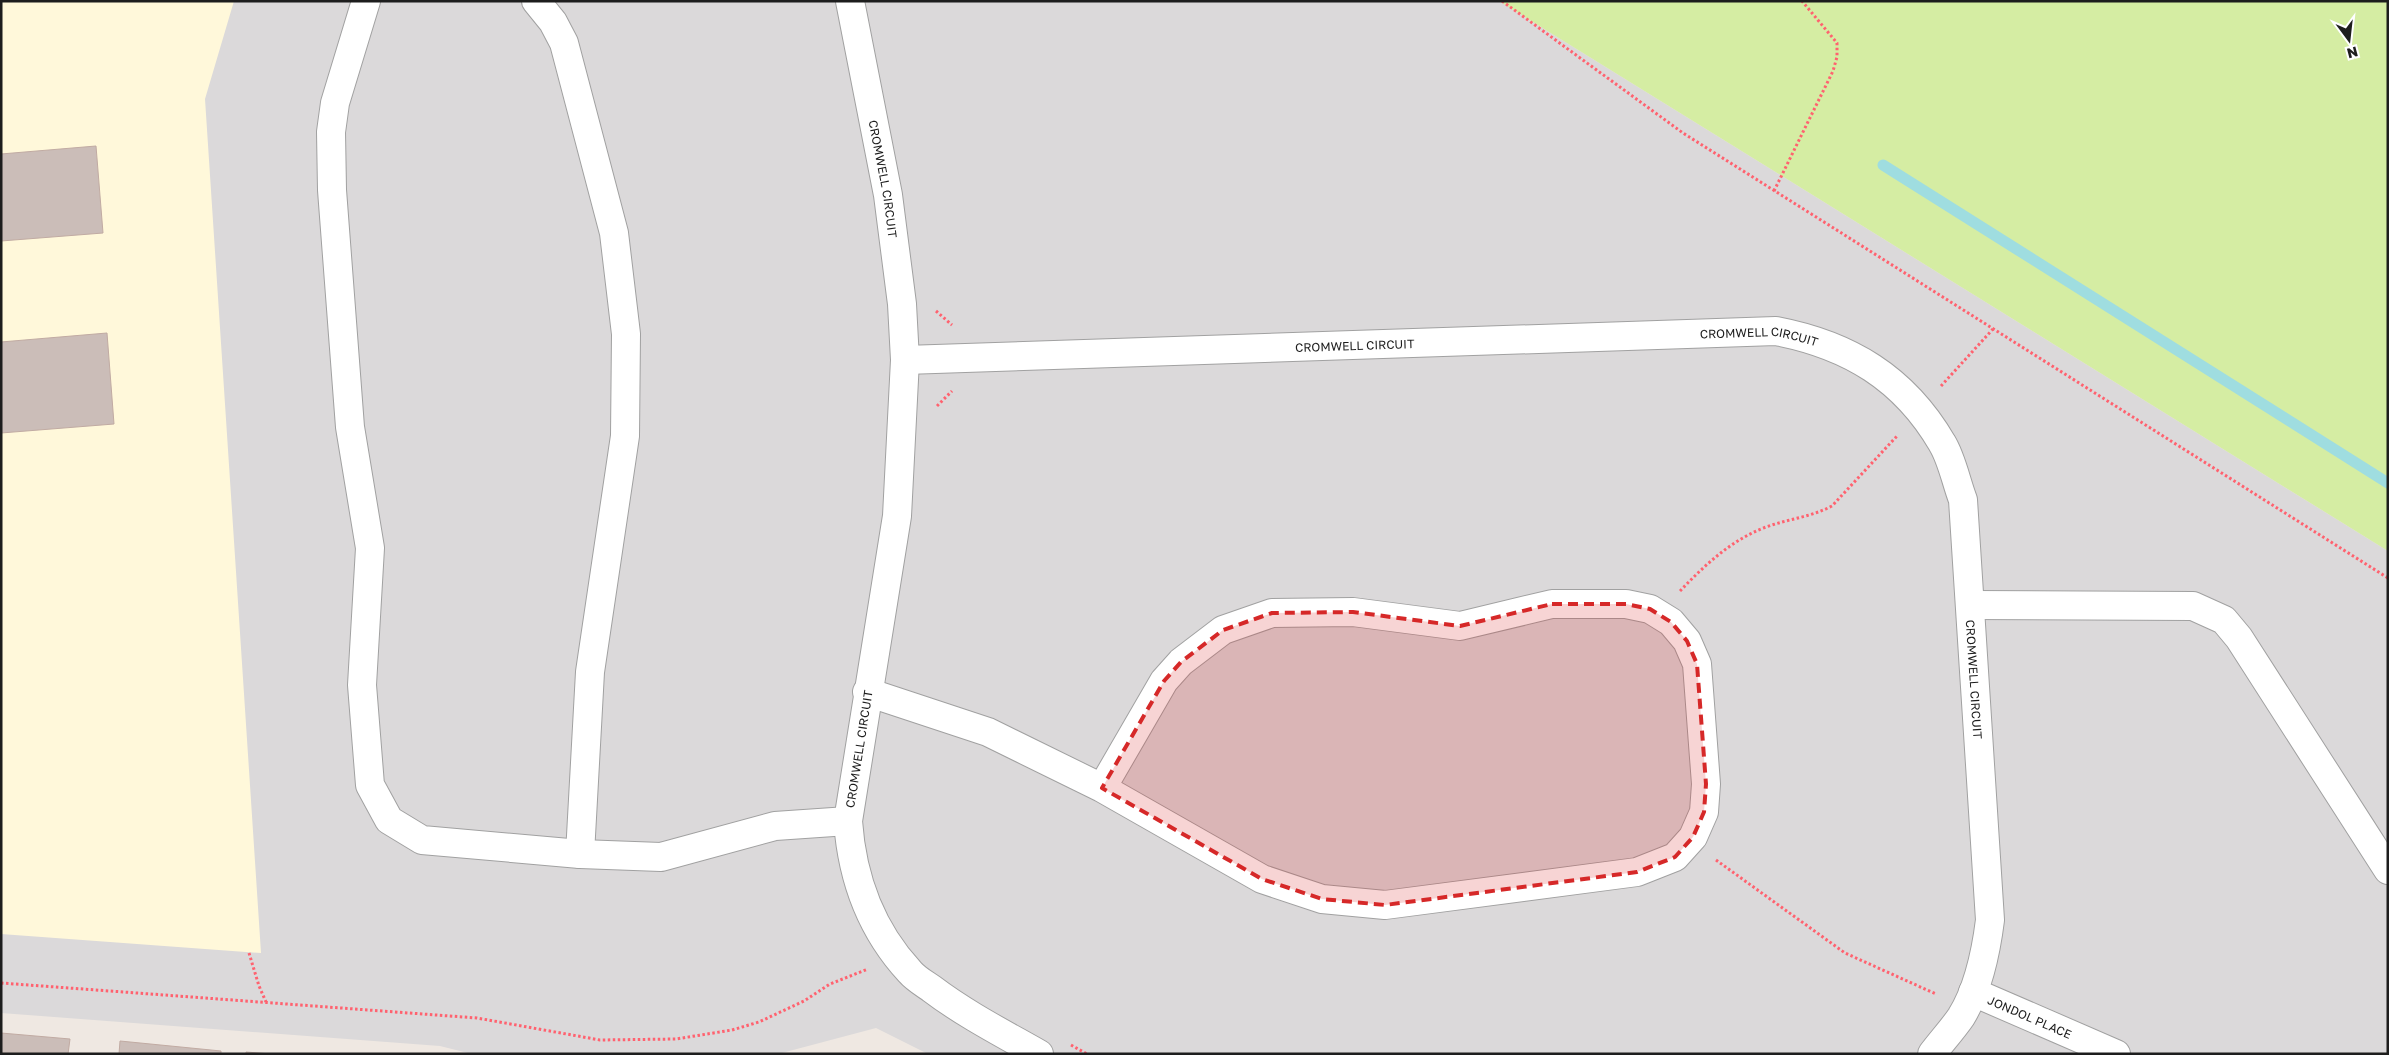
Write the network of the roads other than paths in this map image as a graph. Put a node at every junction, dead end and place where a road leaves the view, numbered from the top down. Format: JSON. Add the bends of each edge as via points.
{"nodes":[{"id":1,"x":366,"y":1,"type":"edge"},
{"id":2,"x":536,"y":1,"type":"edge"},
{"id":3,"x":850,"y":1,"type":"edge"},
{"id":4,"x":905,"y":360,"type":"junction"},
{"id":5,"x":1972,"y":605,"type":"junction"},
{"id":6,"x":867,"y":692,"type":"junction"},
{"id":7,"x":1102,"y":788,"type":"junction"},
{"id":8,"x":848,"y":821,"type":"junction"},
{"id":9,"x":580,"y":854,"type":"junction"},
{"id":10,"x":2388,"y":870,"type":"edge"},
{"id":11,"x":1969,"y":999,"type":"junction"},
{"id":12,"x":1039,"y":1054,"type":"edge"},
{"id":13,"x":1932,"y":1054,"type":"edge"},
{"id":14,"x":2116,"y":1054,"type":"edge"}],
"edges":[{"from":1,"to":9,"type":"street","via":[[335,103],[331,132],[332,190],[350,427],[370,548],[362,685],[370,785],[389,820],[422,840]]},
{"from":2,"to":9,"type":"street","via":[[564,43],[614,233],[626,334],[625,436],[590,672]]},
{"from":3,"to":4,"type":"street","name":"CROMWELL CIRCUIT","via":[[888,195],[902,304]]},
{"from":4,"to":5,"type":"street","name":"CROMWELL CIRCUIT","via":[[1776,331],[1806,337],[1861,359],[1908,396],[1912,419],[1943,444],[1963,500]]},
{"from":4,"to":6,"type":"street","name":"CROMWELL CIRCUIT","via":[[897,516]]},
{"from":5,"to":10,"type":"street","via":[[2193,606],[2224,620],[2239,638]]},
{"from":5,"to":11,"type":"street","name":"CROMWELL CIRCUIT","via":[[1990,920],[1987,944]]},
{"from":6,"to":7,"type":"street","via":[[988,732]]},
{"from":6,"to":8,"type":"street","name":"CROMWELL CIRCUIT"},
{"from":7,"to":7,"type":"street","via":[[1164,681],[1181,662],[1222,630],[1272,613],[1353,612],[1460,626],[1552,604],[1626,604],[1650,609],[1671,622],[1687,641],[1697,664],[1706,784],[1704,812],[1690,840],[1675,857],[1637,872],[1385,905],[1322,899],[1262,879]]},
{"from":8,"to":9,"type":"street","via":[[775,826],[661,857]]},
{"from":8,"to":12,"type":"street","name":"CROMWELL CIRCUIT","via":[[850,849],[864,903],[877,928],[911,973],[956,1007]]},
{"from":11,"to":13,"type":"street","name":"CROMWELL CIRCUIT","via":[[1961,1016]]},
{"from":11,"to":14,"type":"street","name":"JONDOL PLACE"}]}
